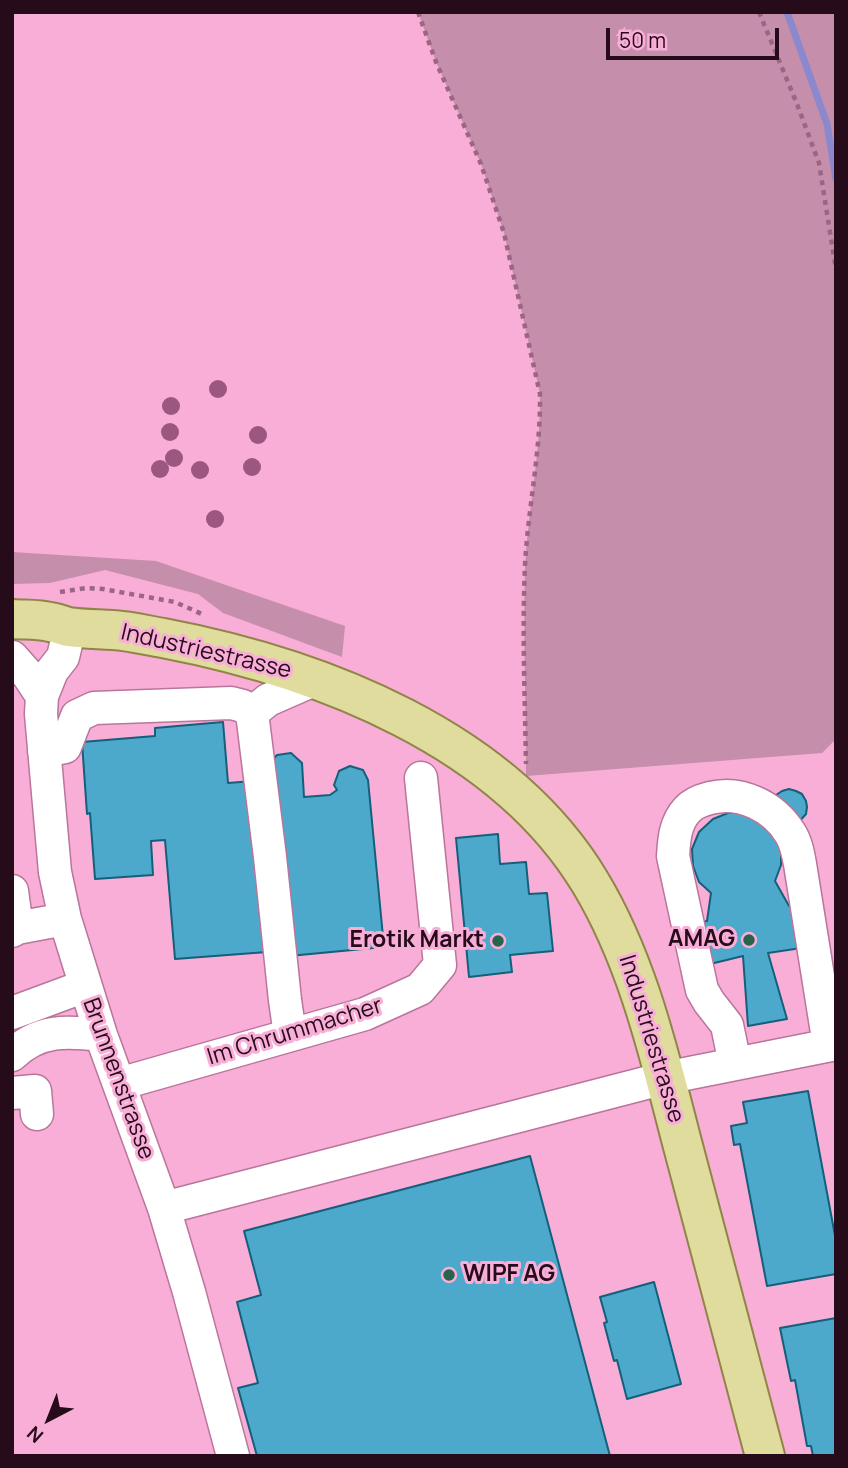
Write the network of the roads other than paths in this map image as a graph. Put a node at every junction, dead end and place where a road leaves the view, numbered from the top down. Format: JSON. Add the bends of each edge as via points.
{"nodes":[{"id":1,"x":12,"y":618,"type":"edge"},
{"id":2,"x":70,"y":627,"type":"junction"},
{"id":3,"x":12,"y":641,"type":"edge"},
{"id":4,"x":12,"y":657,"type":"edge"},
{"id":5,"x":253,"y":658,"type":"junction"},
{"id":6,"x":316,"y":679,"type":"junction"},
{"id":7,"x":42,"y":696,"type":"junction"},
{"id":8,"x":248,"y":710,"type":"junction"},
{"id":9,"x":44,"y":751,"type":"junction"},
{"id":10,"x":421,"y":778,"type":"dead end"},
{"id":11,"x":12,"y":891,"type":"edge"},
{"id":12,"x":65,"y":919,"type":"junction"},
{"id":13,"x":15,"y":929,"type":"edge"},
{"id":14,"x":85,"y":986,"type":"junction"},
{"id":15,"x":14,"y":1011,"type":"edge"},
{"id":16,"x":101,"y":1035,"type":"junction"},
{"id":17,"x":290,"y":1035,"type":"junction"},
{"id":18,"x":832,"y":1044,"type":"edge"},
{"id":19,"x":12,"y":1055,"type":"edge"},
{"id":20,"x":735,"y":1063,"type":"junction"},
{"id":21,"x":665,"y":1078,"type":"junction"},
{"id":22,"x":119,"y":1084,"type":"junction"},
{"id":23,"x":12,"y":1093,"type":"edge"},
{"id":24,"x":37,"y":1114,"type":"dead end"},
{"id":25,"x":164,"y":1208,"type":"junction"},
{"id":26,"x":233,"y":1456,"type":"edge"},
{"id":27,"x":765,"y":1456,"type":"edge"}],
"edges":[{"from":1,"to":2,"type":"main road","name":"Industriestrasse"},
{"from":2,"to":3,"type":"main road","name":"Industriestrasse","via":[[47,640]]},
{"from":2,"to":5,"type":"main road","name":"Industriestrasse","via":[[117,630]]},
{"from":2,"to":7,"type":"street","name":"Brunnenstrasse","via":[[63,657]]},
{"from":4,"to":7,"type":"street"},
{"from":5,"to":6,"type":"main road","name":"Industriestrasse"},
{"from":5,"to":8,"type":"street"},
{"from":6,"to":8,"type":"street"},
{"from":6,"to":21,"type":"main road","name":"Industriestrasse","via":[[393,711],[465,754],[514,792],[564,845],[590,881],[626,955]]},
{"from":7,"to":9,"type":"street","name":"Brunnenstrasse"},
{"from":8,"to":9,"type":"street","via":[[231,703],[94,708],[78,716],[65,747]]},
{"from":8,"to":17,"type":"street"},
{"from":9,"to":12,"type":"street","name":"Brunnenstrasse","via":[[55,872]]},
{"from":10,"to":17,"type":"street","name":"Im Chrummacher","via":[[440,965],[420,989],[365,1014]]},
{"from":11,"to":13,"type":"street"},
{"from":12,"to":13,"type":"street"},
{"from":12,"to":14,"type":"street","name":"Brunnenstrasse"},
{"from":14,"to":15,"type":"street"},
{"from":14,"to":16,"type":"street","name":"Brunnenstrasse"},
{"from":16,"to":19,"type":"street","via":[[51,1034],[31,1040]]},
{"from":16,"to":22,"type":"street","name":"Brunnenstrasse"},
{"from":17,"to":22,"type":"street","name":"Im Chrummacher"},
{"from":18,"to":20,"type":"street"},
{"from":18,"to":20,"type":"street","via":[[791,834],[771,810],[734,796],[716,796],[688,808],[679,822],[673,856],[702,990],[727,1025]]},
{"from":20,"to":21,"type":"street"},
{"from":21,"to":25,"type":"street"},
{"from":21,"to":27,"type":"main road","name":"Industriestrasse"},
{"from":22,"to":25,"type":"street","name":"Brunnenstrasse"},
{"from":23,"to":24,"type":"street","via":[[35,1091]]},
{"from":25,"to":26,"type":"street","name":"Brunnenstrasse"}]}
